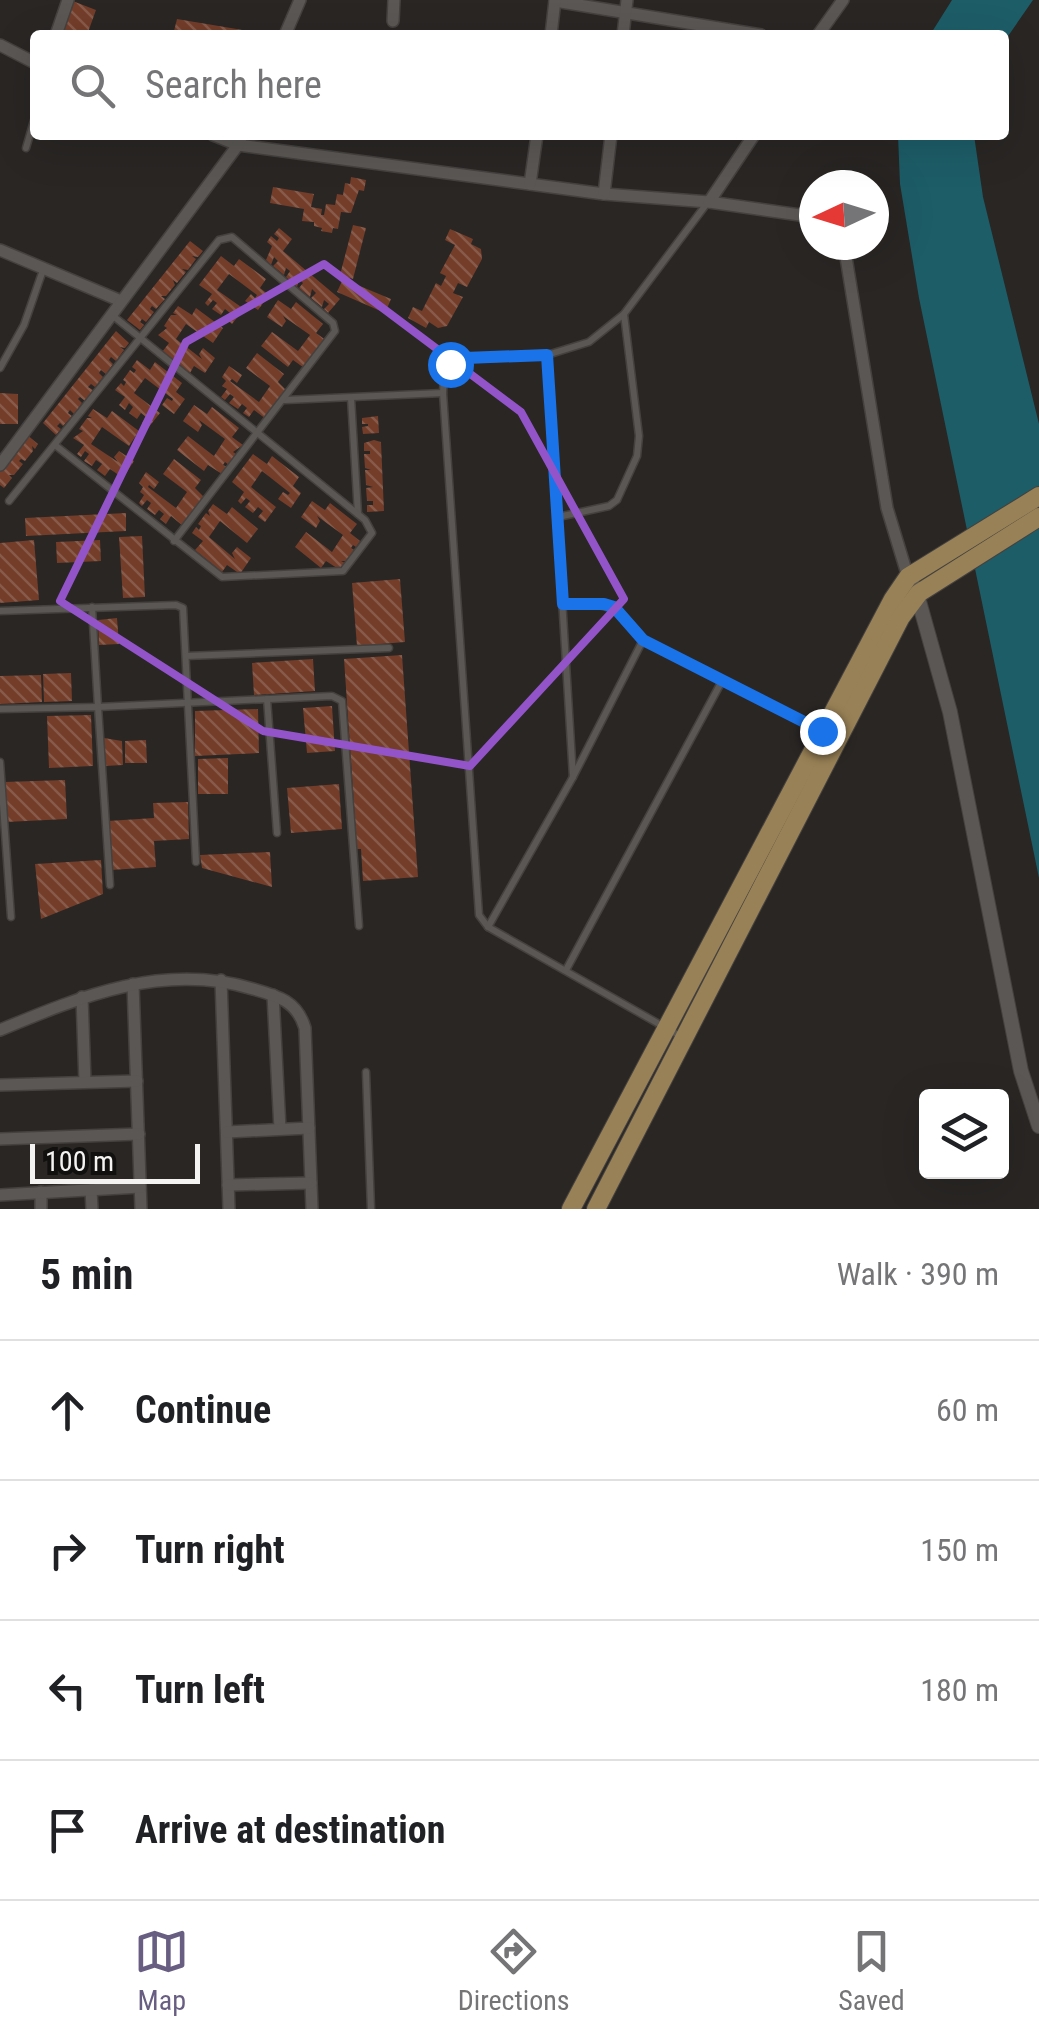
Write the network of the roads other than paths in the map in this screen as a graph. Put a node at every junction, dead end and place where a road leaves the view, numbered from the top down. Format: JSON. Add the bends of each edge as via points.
{"nodes":[{"id":1,"x":68,"y":0,"type":"edge"},
{"id":2,"x":300,"y":0,"type":"edge"},
{"id":3,"x":394,"y":0,"type":"edge"},
{"id":4,"x":843,"y":0,"type":"edge"},
{"id":5,"x":555,"y":1,"type":"edge"},
{"id":6,"x":626,"y":6,"type":"edge"},
{"id":7,"x":393,"y":22,"type":"dead end"},
{"id":8,"x":58,"y":30,"type":"edge"},
{"id":9,"x":287,"y":30,"type":"edge"},
{"id":10,"x":552,"y":30,"type":"edge"},
{"id":11,"x":739,"y":30,"type":"edge"},
{"id":12,"x":822,"y":30,"type":"edge"},
{"id":13,"x":0,"y":45,"type":"edge"},
{"id":14,"x":30,"y":60,"type":"edge"},
{"id":15,"x":30,"y":134,"type":"edge"},
{"id":16,"x":240,"y":140,"type":"edge"},
{"id":17,"x":536,"y":140,"type":"edge"},
{"id":18,"x":610,"y":140,"type":"edge"},
{"id":19,"x":751,"y":140,"type":"edge"},
{"id":20,"x":26,"y":148,"type":"dead end"},
{"id":21,"x":530,"y":184,"type":"junction"},
{"id":22,"x":604,"y":194,"type":"junction"},
{"id":23,"x":709,"y":202,"type":"junction"},
{"id":24,"x":799,"y":215,"type":"edge"},
{"id":25,"x":0,"y":250,"type":"edge"},
{"id":26,"x":846,"y":260,"type":"edge"},
{"id":27,"x":44,"y":269,"type":"junction"},
{"id":28,"x":120,"y":301,"type":"junction"},
{"id":29,"x":111,"y":314,"type":"junction"},
{"id":30,"x":624,"y":314,"type":"junction"},
{"id":31,"x":142,"y":338,"type":"junction"},
{"id":32,"x":547,"y":355,"type":"junction"},
{"id":33,"x":0,"y":368,"type":"edge"},
{"id":34,"x":443,"y":393,"type":"junction"},
{"id":35,"x":351,"y":398,"type":"junction"},
{"id":36,"x":283,"y":400,"type":"junction"},
{"id":37,"x":258,"y":433,"type":"junction"},
{"id":38,"x":55,"y":445,"type":"junction"},
{"id":39,"x":0,"y":465,"type":"edge"},
{"id":40,"x":1039,"y":496,"type":"edge"},
{"id":41,"x":10,"y":501,"type":"dead end"},
{"id":42,"x":358,"y":514,"type":"junction"},
{"id":43,"x":1039,"y":516,"type":"edge"},
{"id":44,"x":558,"y":517,"type":"junction"},
{"id":45,"x":174,"y":540,"type":"junction"},
{"id":46,"x":953,"y":560,"type":"junction"},
{"id":47,"x":908,"y":577,"type":"junction"},
{"id":48,"x":919,"y":593,"type":"junction"},
{"id":49,"x":563,"y":604,"type":"junction"},
{"id":50,"x":92,"y":607,"type":"junction"},
{"id":51,"x":0,"y":610,"type":"edge"},
{"id":52,"x":643,"y":640,"type":"junction"},
{"id":53,"x":390,"y":648,"type":"dead end"},
{"id":54,"x":186,"y":656,"type":"junction"},
{"id":55,"x":722,"y":680,"type":"junction"},
{"id":56,"x":267,"y":699,"type":"junction"},
{"id":57,"x":189,"y":703,"type":"junction"},
{"id":58,"x":98,"y":707,"type":"junction"},
{"id":59,"x":0,"y":710,"type":"edge"},
{"id":60,"x":822,"y":731,"type":"junction"},
{"id":61,"x":0,"y":762,"type":"edge"},
{"id":62,"x":574,"y":778,"type":"junction"},
{"id":63,"x":277,"y":833,"type":"dead end"},
{"id":64,"x":196,"y":862,"type":"dead end"},
{"id":65,"x":110,"y":885,"type":"dead end"},
{"id":66,"x":11,"y":917,"type":"dead end"},
{"id":67,"x":358,"y":926,"type":"dead end"},
{"id":68,"x":488,"y":927,"type":"junction"},
{"id":69,"x":566,"y":970,"type":"junction"},
{"id":70,"x":221,"y":980,"type":"junction"},
{"id":71,"x":133,"y":984,"type":"junction"},
{"id":72,"x":273,"y":994,"type":"junction"},
{"id":73,"x":82,"y":997,"type":"junction"},
{"id":74,"x":667,"y":1027,"type":"junction"},
{"id":75,"x":0,"y":1030,"type":"edge"},
{"id":76,"x":684,"y":1038,"type":"junction"},
{"id":77,"x":366,"y":1072,"type":"dead end"},
{"id":78,"x":137,"y":1081,"type":"junction"},
{"id":79,"x":84,"y":1082,"type":"junction"},
{"id":80,"x":0,"y":1085,"type":"edge"},
{"id":81,"x":1039,"y":1126,"type":"edge"},
{"id":82,"x":308,"y":1128,"type":"junction"},
{"id":83,"x":280,"y":1130,"type":"junction"},
{"id":84,"x":226,"y":1132,"type":"junction"},
{"id":85,"x":139,"y":1134,"type":"junction"},
{"id":86,"x":0,"y":1139,"type":"edge"},
{"id":87,"x":311,"y":1183,"type":"junction"},
{"id":88,"x":228,"y":1185,"type":"junction"},
{"id":89,"x":140,"y":1187,"type":"junction"},
{"id":90,"x":91,"y":1190,"type":"junction"},
{"id":91,"x":41,"y":1192,"type":"junction"},
{"id":92,"x":0,"y":1195,"type":"edge"},
{"id":93,"x":41,"y":1209,"type":"edge"},
{"id":94,"x":92,"y":1209,"type":"edge"},
{"id":95,"x":141,"y":1209,"type":"edge"},
{"id":96,"x":229,"y":1209,"type":"edge"},
{"id":97,"x":312,"y":1209,"type":"edge"},
{"id":98,"x":371,"y":1209,"type":"edge"},
{"id":99,"x":571,"y":1209,"type":"edge"},
{"id":100,"x":596,"y":1209,"type":"edge"}],
"edges":[{"from":1,"to":8,"type":"street"},
{"from":2,"to":9,"type":"street"},
{"from":3,"to":7,"type":"street"},
{"from":4,"to":12,"type":"street"},
{"from":5,"to":6,"type":"street"},
{"from":5,"to":10,"type":"street"},
{"from":6,"to":11,"type":"street"},
{"from":13,"to":14,"type":"street"},
{"from":15,"to":20,"type":"lane"},
{"from":16,"to":21,"type":"street"},
{"from":16,"to":28,"type":"street"},
{"from":17,"to":21,"type":"street"},
{"from":18,"to":22,"type":"street"},
{"from":19,"to":23,"type":"street"},
{"from":21,"to":22,"type":"street"},
{"from":22,"to":23,"type":"street"},
{"from":23,"to":24,"type":"street"},
{"from":23,"to":30,"type":"lane"},
{"from":25,"to":27,"type":"street"},
{"from":26,"to":47,"type":"street","via":[[887,508]]},
{"from":27,"to":28,"type":"street"},
{"from":27,"to":33,"type":"lane"},
{"from":28,"to":29,"type":"street"},
{"from":29,"to":31,"type":"lane"},
{"from":29,"to":39,"type":"street"},
{"from":30,"to":32,"type":"lane","via":[[589,342]]},
{"from":30,"to":44,"type":"lane","via":[[637,456],[610,506]]},
{"from":31,"to":36,"type":"lane","via":[[219,240],[237,239],[335,327]]},
{"from":31,"to":37,"type":"lane"},
{"from":31,"to":38,"type":"lane"},
{"from":32,"to":34,"type":"lane","via":[[456,360],[444,375]]},
{"from":32,"to":44,"type":"lane"},
{"from":34,"to":35,"type":"lane"},
{"from":34,"to":68,"type":"lane","via":[[476,904]]},
{"from":35,"to":36,"type":"lane"},
{"from":35,"to":42,"type":"lane"},
{"from":36,"to":37,"type":"lane"},
{"from":37,"to":42,"type":"lane"},
{"from":37,"to":45,"type":"lane"},
{"from":38,"to":41,"type":"lane"},
{"from":38,"to":45,"type":"lane"},
{"from":40,"to":46,"type":"main road"},
{"from":42,"to":45,"type":"lane","via":[[372,533],[338,572],[222,577]]},
{"from":43,"to":46,"type":"main road"},
{"from":44,"to":49,"type":"lane"},
{"from":46,"to":47,"type":"main road"},
{"from":46,"to":48,"type":"main road"},
{"from":47,"to":48,"type":"street"},
{"from":47,"to":60,"type":"main road"},
{"from":48,"to":76,"type":"main road"},
{"from":48,"to":81,"type":"street","via":[[950,712],[1020,1071]]},
{"from":49,"to":52,"type":"lane","via":[[614,607]]},
{"from":49,"to":62,"type":"lane"},
{"from":50,"to":51,"type":"lane"},
{"from":50,"to":54,"type":"lane","via":[[180,606]]},
{"from":50,"to":58,"type":"lane"},
{"from":52,"to":55,"type":"lane"},
{"from":52,"to":62,"type":"lane"},
{"from":53,"to":54,"type":"lane"},
{"from":54,"to":57,"type":"lane"},
{"from":55,"to":60,"type":"lane"},
{"from":55,"to":69,"type":"lane"},
{"from":56,"to":57,"type":"lane"},
{"from":56,"to":63,"type":"lane"},
{"from":56,"to":67,"type":"lane","via":[[342,700]]},
{"from":57,"to":58,"type":"lane"},
{"from":57,"to":64,"type":"lane"},
{"from":58,"to":59,"type":"lane"},
{"from":58,"to":65,"type":"lane"},
{"from":60,"to":74,"type":"main road"},
{"from":61,"to":66,"type":"lane"},
{"from":62,"to":68,"type":"lane"},
{"from":68,"to":69,"type":"lane"},
{"from":69,"to":74,"type":"lane"},
{"from":70,"to":71,"type":"street"},
{"from":70,"to":72,"type":"street"},
{"from":70,"to":84,"type":"street"},
{"from":71,"to":73,"type":"street"},
{"from":71,"to":78,"type":"street"},
{"from":72,"to":82,"type":"street","via":[[290,1002],[304,1028]]},
{"from":72,"to":83,"type":"street"},
{"from":73,"to":75,"type":"street"},
{"from":73,"to":79,"type":"street"},
{"from":74,"to":76,"type":"lane"},
{"from":74,"to":99,"type":"main road"},
{"from":76,"to":100,"type":"main road"},
{"from":77,"to":98,"type":"lane"},
{"from":78,"to":79,"type":"street"},
{"from":78,"to":85,"type":"street"},
{"from":79,"to":80,"type":"street"},
{"from":82,"to":83,"type":"street"},
{"from":82,"to":87,"type":"street"},
{"from":83,"to":84,"type":"street"},
{"from":84,"to":88,"type":"street"},
{"from":85,"to":86,"type":"street"},
{"from":85,"to":89,"type":"street"},
{"from":87,"to":88,"type":"street"},
{"from":87,"to":97,"type":"street"},
{"from":88,"to":96,"type":"street"},
{"from":89,"to":90,"type":"street"},
{"from":89,"to":95,"type":"street"},
{"from":90,"to":91,"type":"street"},
{"from":90,"to":94,"type":"street"},
{"from":91,"to":92,"type":"street"},
{"from":91,"to":93,"type":"street"}]}
